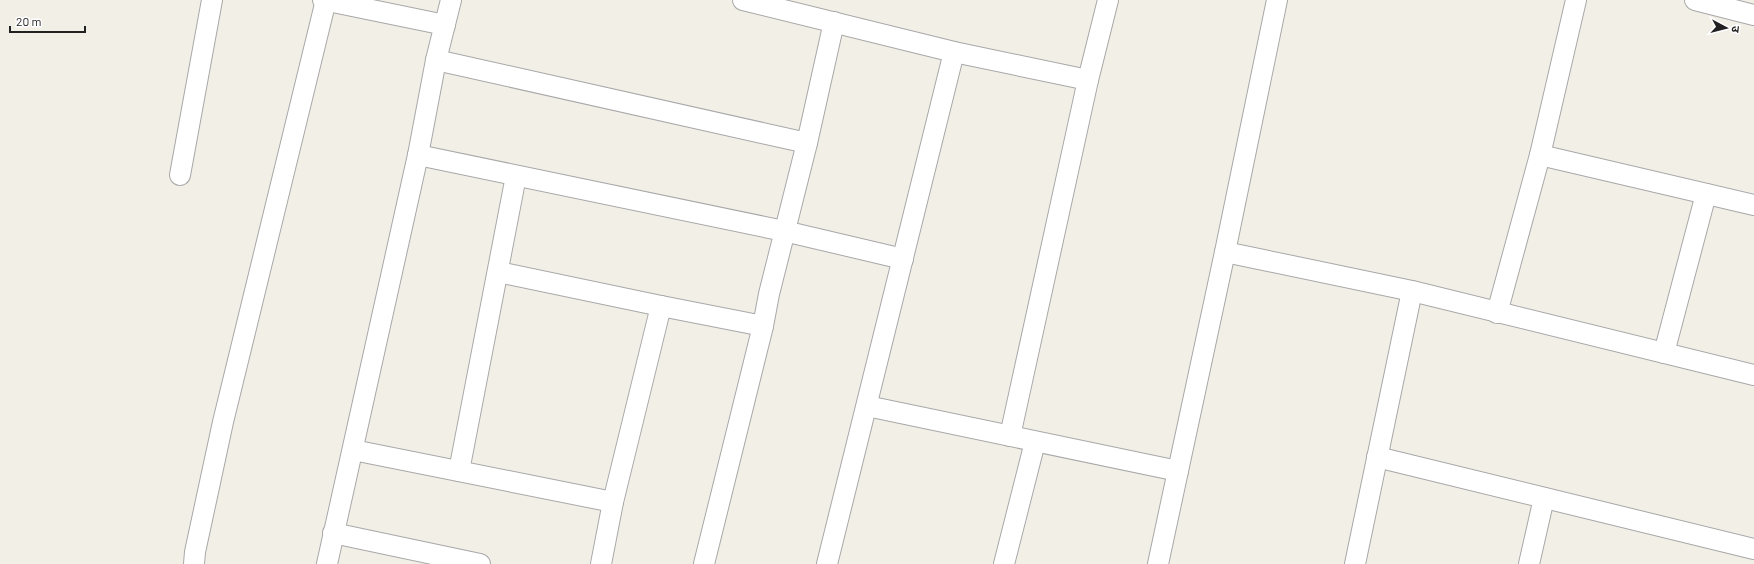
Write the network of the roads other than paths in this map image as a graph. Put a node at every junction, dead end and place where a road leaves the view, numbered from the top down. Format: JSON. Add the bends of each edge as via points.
{"nodes":[{"id":1,"x":212,"y":0,"type":"edge"},
{"id":2,"x":325,"y":0,"type":"edge"},
{"id":3,"x":451,"y":0,"type":"edge"},
{"id":4,"x":743,"y":0,"type":"edge"},
{"id":5,"x":1108,"y":0,"type":"edge"},
{"id":6,"x":1277,"y":0,"type":"edge"},
{"id":7,"x":1576,"y":0,"type":"edge"},
{"id":8,"x":1695,"y":0,"type":"edge"},
{"id":9,"x":1754,"y":15,"type":"edge"},
{"id":10,"x":834,"y":22,"type":"junction"},
{"id":11,"x":445,"y":25,"type":"junction"},
{"id":12,"x":954,"y":52,"type":"junction"},
{"id":13,"x":436,"y":60,"type":"junction"},
{"id":14,"x":1088,"y":80,"type":"junction"},
{"id":15,"x":807,"y":143,"type":"junction"},
{"id":16,"x":418,"y":155,"type":"junction"},
{"id":17,"x":1540,"y":155,"type":"junction"},
{"id":18,"x":180,"y":175,"type":"dead end"},
{"id":19,"x":516,"y":176,"type":"junction"},
{"id":20,"x":1706,"y":194,"type":"junction"},
{"id":21,"x":1754,"y":205,"type":"edge"},
{"id":22,"x":784,"y":231,"type":"junction"},
{"id":23,"x":1225,"y":252,"type":"junction"},
{"id":24,"x":903,"y":259,"type":"junction"},
{"id":25,"x":498,"y":272,"type":"junction"},
{"id":26,"x":1412,"y":291,"type":"junction"},
{"id":27,"x":660,"y":306,"type":"junction"},
{"id":28,"x":1497,"y":313,"type":"junction"},
{"id":29,"x":763,"y":326,"type":"junction"},
{"id":30,"x":1664,"y":353,"type":"junction"},
{"id":31,"x":1754,"y":375,"type":"edge"},
{"id":32,"x":867,"y":406,"type":"junction"},
{"id":33,"x":1010,"y":436,"type":"junction"},
{"id":34,"x":1035,"y":442,"type":"junction"},
{"id":35,"x":353,"y":450,"type":"junction"},
{"id":36,"x":1377,"y":457,"type":"junction"},
{"id":37,"x":459,"y":471,"type":"junction"},
{"id":38,"x":1178,"y":471,"type":"junction"},
{"id":39,"x":1544,"y":498,"type":"junction"},
{"id":40,"x":614,"y":502,"type":"junction"},
{"id":41,"x":333,"y":533,"type":"junction"},
{"id":42,"x":1754,"y":549,"type":"edge"},
{"id":43,"x":194,"y":564,"type":"edge"},
{"id":44,"x":327,"y":564,"type":"edge"},
{"id":45,"x":480,"y":564,"type":"edge"},
{"id":46,"x":601,"y":564,"type":"edge"},
{"id":47,"x":704,"y":564,"type":"edge"},
{"id":48,"x":827,"y":564,"type":"edge"},
{"id":49,"x":1004,"y":564,"type":"edge"},
{"id":50,"x":1158,"y":564,"type":"edge"},
{"id":51,"x":1355,"y":564,"type":"edge"},
{"id":52,"x":1529,"y":564,"type":"edge"}],
"edges":[{"from":1,"to":18,"type":"street"},
{"from":2,"to":11,"type":"street"},
{"from":2,"to":43,"type":"street","via":[[223,422]]},
{"from":3,"to":11,"type":"street"},
{"from":4,"to":10,"type":"street"},
{"from":5,"to":14,"type":"street"},
{"from":6,"to":23,"type":"street"},
{"from":7,"to":17,"type":"street"},
{"from":8,"to":9,"type":"street"},
{"from":10,"to":12,"type":"street"},
{"from":10,"to":15,"type":"street"},
{"from":11,"to":13,"type":"street"},
{"from":12,"to":14,"type":"street"},
{"from":12,"to":24,"type":"street"},
{"from":13,"to":15,"type":"street"},
{"from":13,"to":16,"type":"street"},
{"from":14,"to":33,"type":"street"},
{"from":15,"to":22,"type":"street"},
{"from":16,"to":19,"type":"street"},
{"from":16,"to":35,"type":"street"},
{"from":17,"to":20,"type":"street"},
{"from":17,"to":28,"type":"street"},
{"from":19,"to":22,"type":"street"},
{"from":19,"to":25,"type":"street"},
{"from":20,"to":21,"type":"street"},
{"from":20,"to":30,"type":"street"},
{"from":22,"to":24,"type":"street"},
{"from":22,"to":29,"type":"street"},
{"from":23,"to":26,"type":"street"},
{"from":23,"to":38,"type":"street"},
{"from":24,"to":32,"type":"street"},
{"from":25,"to":27,"type":"street"},
{"from":25,"to":37,"type":"street"},
{"from":26,"to":28,"type":"street"},
{"from":26,"to":36,"type":"street"},
{"from":27,"to":29,"type":"street"},
{"from":27,"to":40,"type":"street"},
{"from":28,"to":30,"type":"street"},
{"from":29,"to":47,"type":"street"},
{"from":30,"to":31,"type":"street"},
{"from":32,"to":33,"type":"street"},
{"from":32,"to":48,"type":"street"},
{"from":33,"to":34,"type":"street"},
{"from":34,"to":38,"type":"street"},
{"from":34,"to":49,"type":"street"},
{"from":35,"to":37,"type":"street"},
{"from":35,"to":41,"type":"street"},
{"from":36,"to":39,"type":"street"},
{"from":36,"to":51,"type":"street"},
{"from":37,"to":40,"type":"street"},
{"from":38,"to":50,"type":"street"},
{"from":39,"to":42,"type":"street"},
{"from":39,"to":52,"type":"street"},
{"from":40,"to":46,"type":"street"},
{"from":41,"to":44,"type":"street"},
{"from":41,"to":45,"type":"street"}]}
